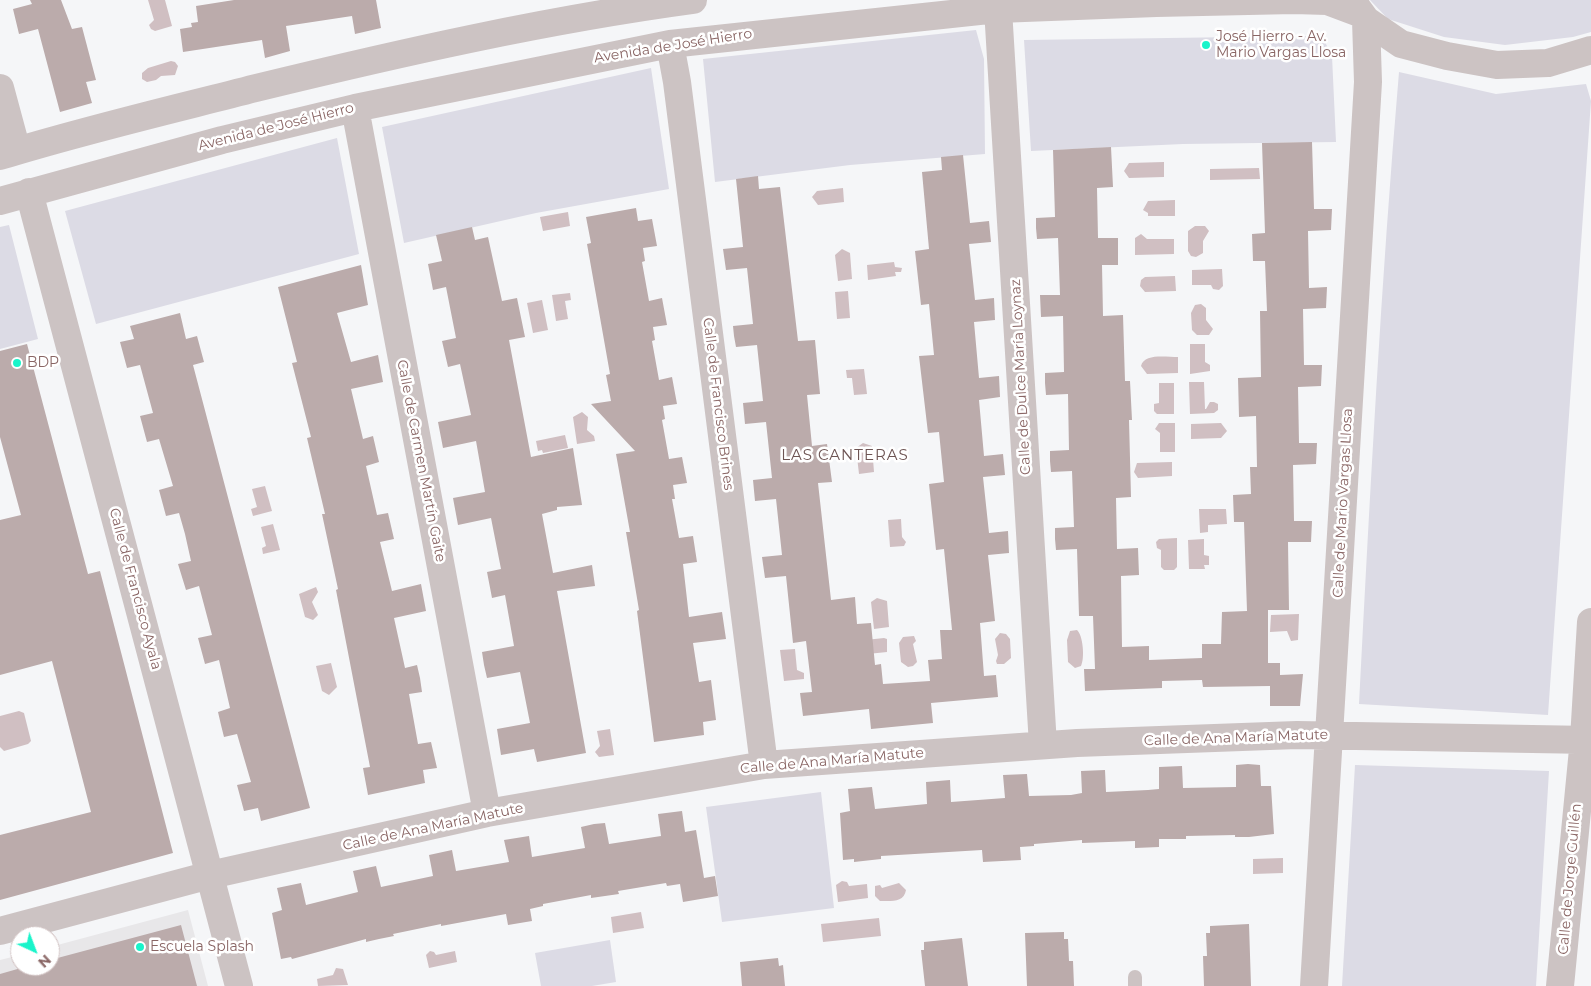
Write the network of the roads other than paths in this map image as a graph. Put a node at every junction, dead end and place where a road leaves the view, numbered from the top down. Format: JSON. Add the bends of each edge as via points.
{"nodes":[{"id":1,"x":677,"y":1,"type":"edge"},
{"id":2,"x":998,"y":9,"type":"junction"},
{"id":3,"x":1360,"y":11,"type":"edge"},
{"id":4,"x":670,"y":44,"type":"junction"},
{"id":5,"x":1591,"y":50,"type":"edge"},
{"id":6,"x":0,"y":88,"type":"edge"},
{"id":7,"x":355,"y":108,"type":"junction"},
{"id":8,"x":8,"y":154,"type":"edge"},
{"id":9,"x":29,"y":192,"type":"junction"},
{"id":10,"x":0,"y":201,"type":"edge"},
{"id":11,"x":1591,"y":622,"type":"edge"},
{"id":12,"x":1329,"y":734,"type":"junction"},
{"id":13,"x":1588,"y":739,"type":"edge"},
{"id":14,"x":1043,"y":746,"type":"junction"},
{"id":15,"x":764,"y":765,"type":"junction"},
{"id":16,"x":487,"y":813,"type":"junction"},
{"id":17,"x":210,"y":875,"type":"junction"},
{"id":18,"x":0,"y":931,"type":"edge"},
{"id":19,"x":239,"y":986,"type":"edge"},
{"id":20,"x":1314,"y":986,"type":"edge"},
{"id":21,"x":1560,"y":986,"type":"edge"}],
"edges":[{"from":1,"to":8,"type":"street","via":[[495,33],[357,64]]},
{"from":2,"to":3,"type":"street","name":"Avenida de José Hierro","via":[[1294,0],[1327,1]]},
{"from":2,"to":4,"type":"street","name":"Avenida de José Hierro"},
{"from":2,"to":14,"type":"street","name":"Calle de Dulce María Loynaz"},
{"from":3,"to":5,"type":"street","name":"Avenida de José Hierro","via":[[1401,44],[1497,65],[1548,63]]},
{"from":3,"to":12,"type":"street","name":"Calle de Mario Vargas Llosa","via":[[1368,92]]},
{"from":4,"to":7,"type":"street","name":"Avenida de José Hierro"},
{"from":4,"to":15,"type":"street","name":"Calle de Francisco Brines"},
{"from":6,"to":8,"type":"street"},
{"from":7,"to":9,"type":"street","name":"Avenida de José Hierro"},
{"from":7,"to":16,"type":"street","name":"Calle de Carmen Martín Gaite"},
{"from":9,"to":10,"type":"street","name":"Avenida de José Hierro"},
{"from":9,"to":17,"type":"street","name":"Calle de Francisco Ayala"},
{"from":11,"to":13,"type":"street","name":"Calle de Jorge Guillén"},
{"from":12,"to":13,"type":"street","name":"Calle de Ana María Matute"},
{"from":12,"to":14,"type":"street","name":"Calle de Ana María Matute"},
{"from":12,"to":20,"type":"street","name":"Calle de Mario Vargas Llosa"},
{"from":13,"to":21,"type":"street","name":"Calle de Jorge Guillén"},
{"from":14,"to":15,"type":"street","name":"Calle de Ana María Matute"},
{"from":15,"to":16,"type":"street","name":"Calle de Ana María Matute"},
{"from":16,"to":17,"type":"street","name":"Calle de Ana María Matute"},
{"from":17,"to":18,"type":"street","name":"Calle de Ana María Matute"},
{"from":17,"to":19,"type":"street","name":"Calle de Francisco Ayala"}]}
